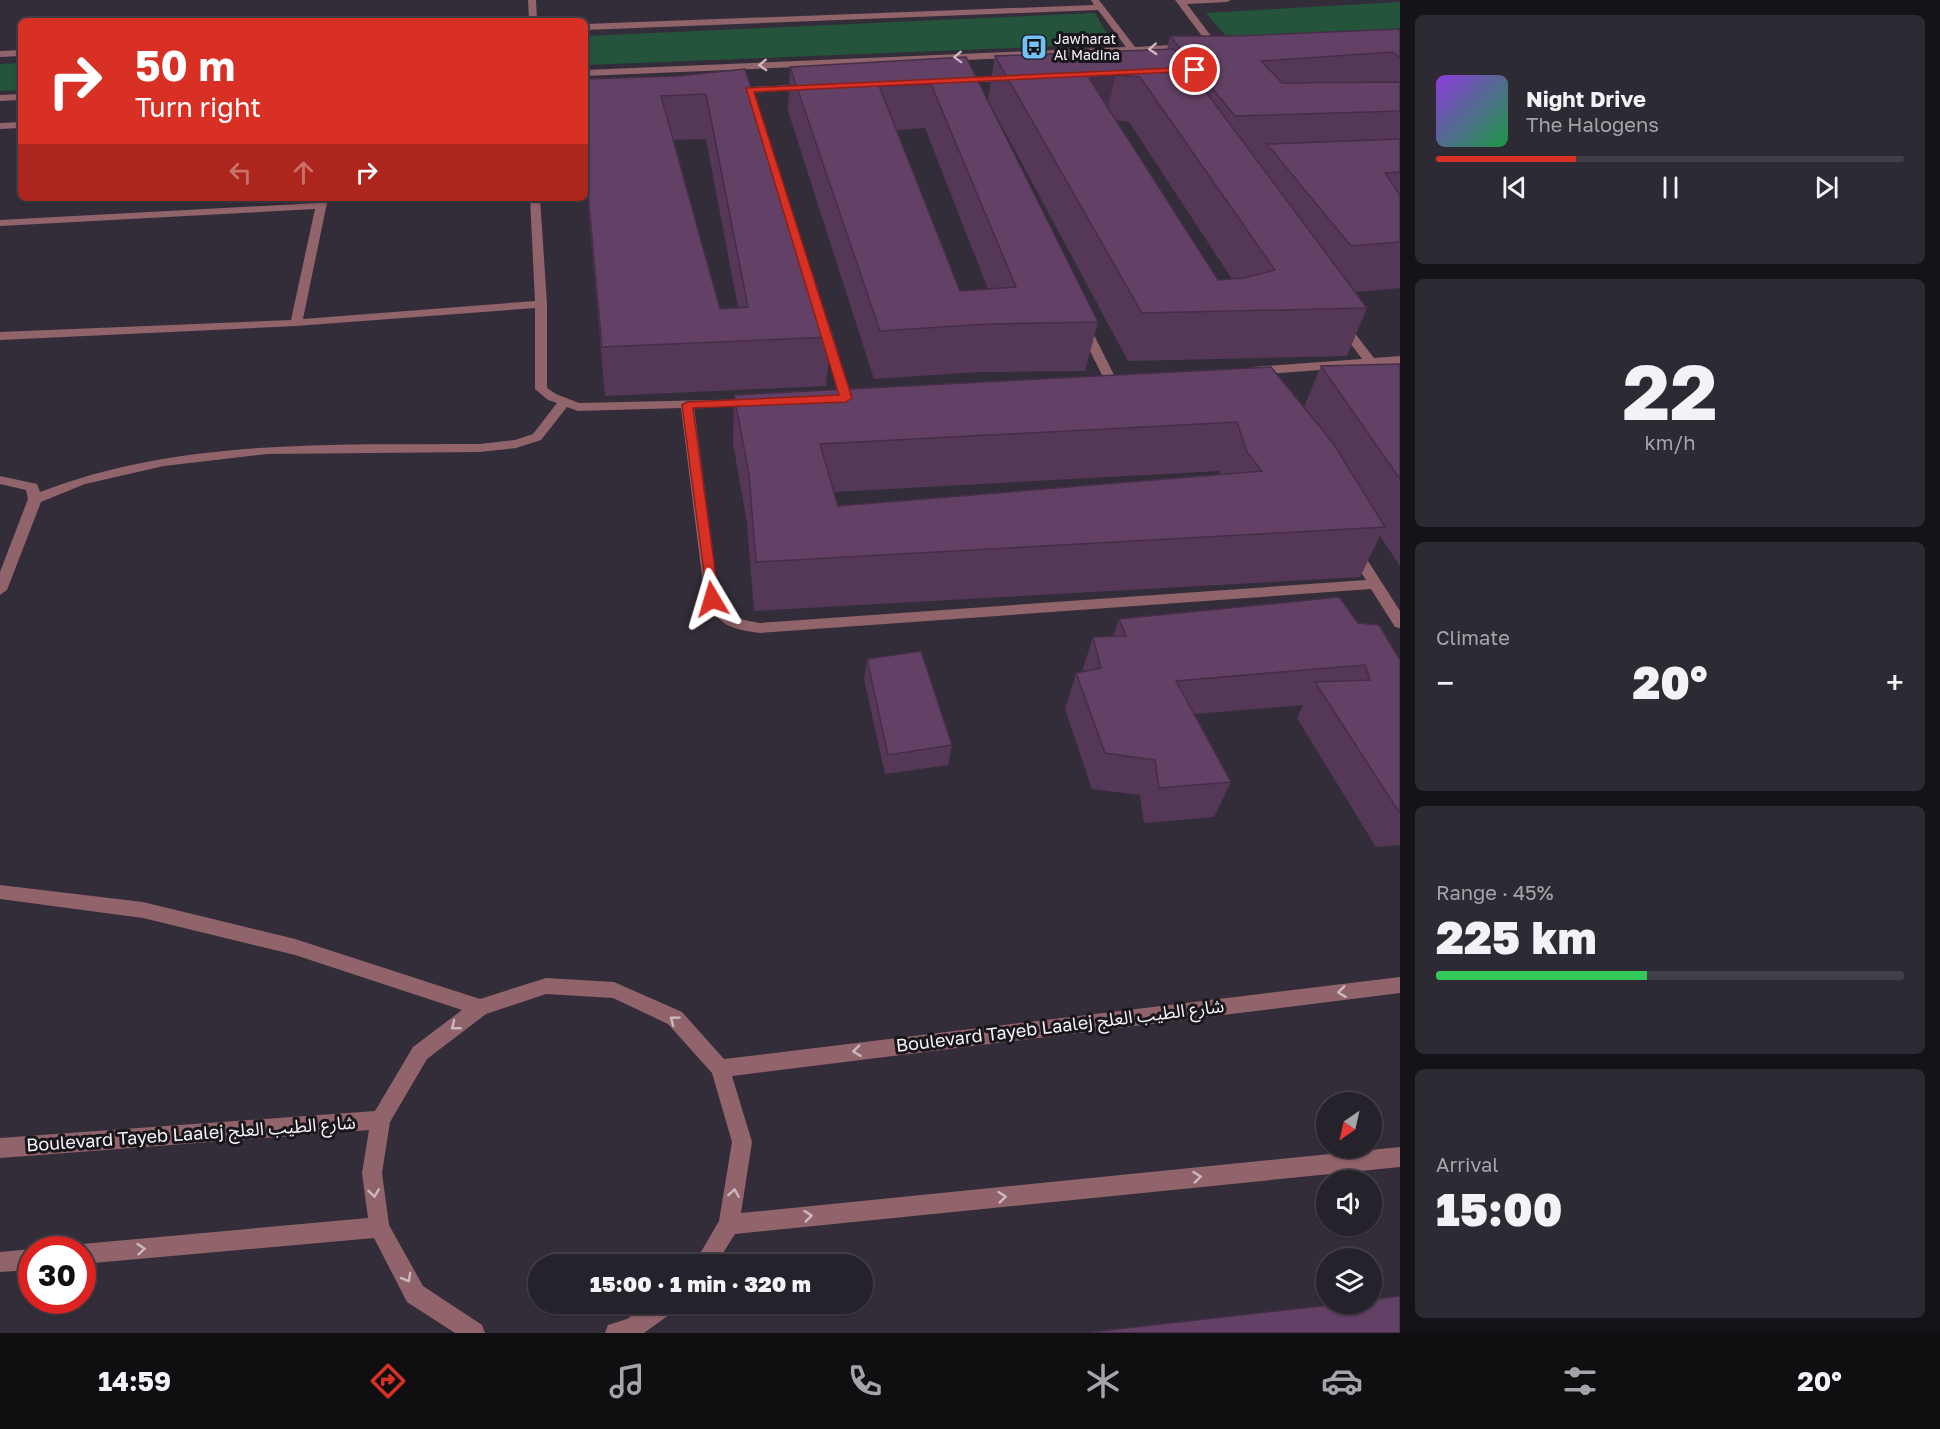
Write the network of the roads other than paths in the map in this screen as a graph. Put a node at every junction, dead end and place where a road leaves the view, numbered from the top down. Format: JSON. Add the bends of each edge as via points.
{"nodes":[{"id":1,"x":532,"y":0,"type":"edge"},
{"id":2,"x":1227,"y":0,"type":"edge"},
{"id":3,"x":1180,"y":1,"type":"edge"},
{"id":4,"x":1098,"y":4,"type":"edge"},
{"id":5,"x":533,"y":18,"type":"edge"},
{"id":6,"x":588,"y":27,"type":"edge"},
{"id":7,"x":1133,"y":50,"type":"junction"},
{"id":8,"x":18,"y":52,"type":"edge"},
{"id":9,"x":0,"y":54,"type":"edge"},
{"id":10,"x":588,"y":73,"type":"edge"},
{"id":11,"x":1017,"y":77,"type":"edge"},
{"id":12,"x":820,"y":87,"type":"edge"},
{"id":13,"x":749,"y":90,"type":"junction"},
{"id":14,"x":966,"y":90,"type":"edge"},
{"id":15,"x":726,"y":92,"type":"edge"},
{"id":16,"x":18,"y":97,"type":"edge"},
{"id":17,"x":0,"y":98,"type":"edge"},
{"id":18,"x":753,"y":101,"type":"edge"},
{"id":19,"x":18,"y":125,"type":"edge"},
{"id":20,"x":0,"y":126,"type":"edge"},
{"id":21,"x":535,"y":201,"type":"edge"},
{"id":22,"x":322,"y":202,"type":"edge"},
{"id":23,"x":0,"y":222,"type":"edge"},
{"id":24,"x":541,"y":304,"type":"junction"},
{"id":25,"x":1078,"y":315,"type":"edge"},
{"id":26,"x":1335,"y":315,"type":"edge"},
{"id":27,"x":821,"y":318,"type":"edge"},
{"id":28,"x":296,"y":322,"type":"junction"},
{"id":29,"x":0,"y":336,"type":"edge"},
{"id":30,"x":1400,"y":360,"type":"edge"},
{"id":31,"x":1371,"y":363,"type":"junction"},
{"id":32,"x":1110,"y":379,"type":"edge"},
{"id":33,"x":1251,"y":381,"type":"edge"},
{"id":34,"x":846,"y":398,"type":"edge"},
{"id":35,"x":767,"y":401,"type":"edge"},
{"id":36,"x":564,"y":403,"type":"junction"},
{"id":37,"x":687,"y":405,"type":"junction"},
{"id":38,"x":0,"y":480,"type":"edge"},
{"id":39,"x":35,"y":499,"type":"junction"},
{"id":40,"x":1344,"y":534,"type":"edge"},
{"id":41,"x":1375,"y":584,"type":"junction"},
{"id":42,"x":0,"y":590,"type":"edge"},
{"id":43,"x":1400,"y":623,"type":"edge"},
{"id":44,"x":0,"y":892,"type":"edge"},
{"id":45,"x":1400,"y":985,"type":"edge"},
{"id":46,"x":480,"y":1007,"type":"junction"},
{"id":47,"x":720,"y":1068,"type":"junction"},
{"id":48,"x":381,"y":1120,"type":"junction"},
{"id":49,"x":0,"y":1148,"type":"edge"},
{"id":50,"x":1400,"y":1157,"type":"edge"},
{"id":51,"x":729,"y":1224,"type":"junction"},
{"id":52,"x":379,"y":1227,"type":"junction"},
{"id":53,"x":96,"y":1253,"type":"edge"},
{"id":54,"x":710,"y":1254,"type":"edge"},
{"id":55,"x":18,"y":1260,"type":"edge"},
{"id":56,"x":0,"y":1262,"type":"edge"},
{"id":57,"x":652,"y":1314,"type":"edge"},
{"id":58,"x":474,"y":1333,"type":"edge"},
{"id":59,"x":616,"y":1333,"type":"edge"}],
"edges":[{"from":1,"to":5,"type":"street"},
{"from":2,"to":3,"type":"street"},
{"from":3,"to":7,"type":"street","one_way":true,"via":[[1219,46]]},
{"from":4,"to":6,"type":"street"},
{"from":4,"to":7,"type":"street"},
{"from":7,"to":10,"type":"street","one_way":true},
{"from":8,"to":9,"type":"street"},
{"from":11,"to":14,"type":"street","via":[[954,80]]},
{"from":12,"to":13,"type":"street"},
{"from":13,"to":15,"type":"street"},
{"from":13,"to":18,"type":"street"},
{"from":16,"to":17,"type":"street"},
{"from":19,"to":20,"type":"street"},
{"from":21,"to":24,"type":"street"},
{"from":22,"to":23,"type":"street"},
{"from":22,"to":28,"type":"street"},
{"from":24,"to":28,"type":"street"},
{"from":24,"to":36,"type":"street","via":[[541,389]]},
{"from":25,"to":32,"type":"street"},
{"from":26,"to":31,"type":"street"},
{"from":27,"to":34,"type":"street"},
{"from":28,"to":29,"type":"street"},
{"from":30,"to":31,"type":"street"},
{"from":31,"to":33,"type":"street","via":[[1245,371]]},
{"from":35,"to":37,"type":"street"},
{"from":36,"to":37,"type":"street","via":[[578,407]]},
{"from":36,"to":39,"type":"street","via":[[537,436],[516,444],[480,448],[267,450],[164,462],[81,482]]},
{"from":37,"to":41,"type":"street","via":[[712,599],[719,614],[733,623],[760,628]]},
{"from":38,"to":39,"type":"street","via":[[32,487]]},
{"from":39,"to":42,"type":"street"},
{"from":40,"to":41,"type":"street"},
{"from":41,"to":43,"type":"street"},
{"from":44,"to":46,"type":"street","via":[[154,913],[295,947]]},
{"from":45,"to":47,"type":"street","name":"Boulevard Tayeb Laalej شارع الطيب العلج","one_way":true},
{"from":47,"to":46,"type":"street","one_way":true,"via":[[675,1018],[614,990],[546,986]]},
{"from":46,"to":48,"type":"street","one_way":true,"via":[[420,1053]]},
{"from":51,"to":47,"type":"street","one_way":true,"via":[[742,1142]]},
{"from":48,"to":49,"type":"street","name":"Boulevard Tayeb Laalej شارع الطيب العلج"},
{"from":48,"to":52,"type":"street","one_way":true,"via":[[372,1173]]},
{"from":51,"to":50,"type":"street","one_way":true},
{"from":51,"to":54,"type":"street"},
{"from":53,"to":52,"type":"street","one_way":true},
{"from":52,"to":58,"type":"street","one_way":true,"via":[[416,1294]]},
{"from":55,"to":56,"type":"street"},
{"from":57,"to":59,"type":"street","via":[[633,1328]]}]}
